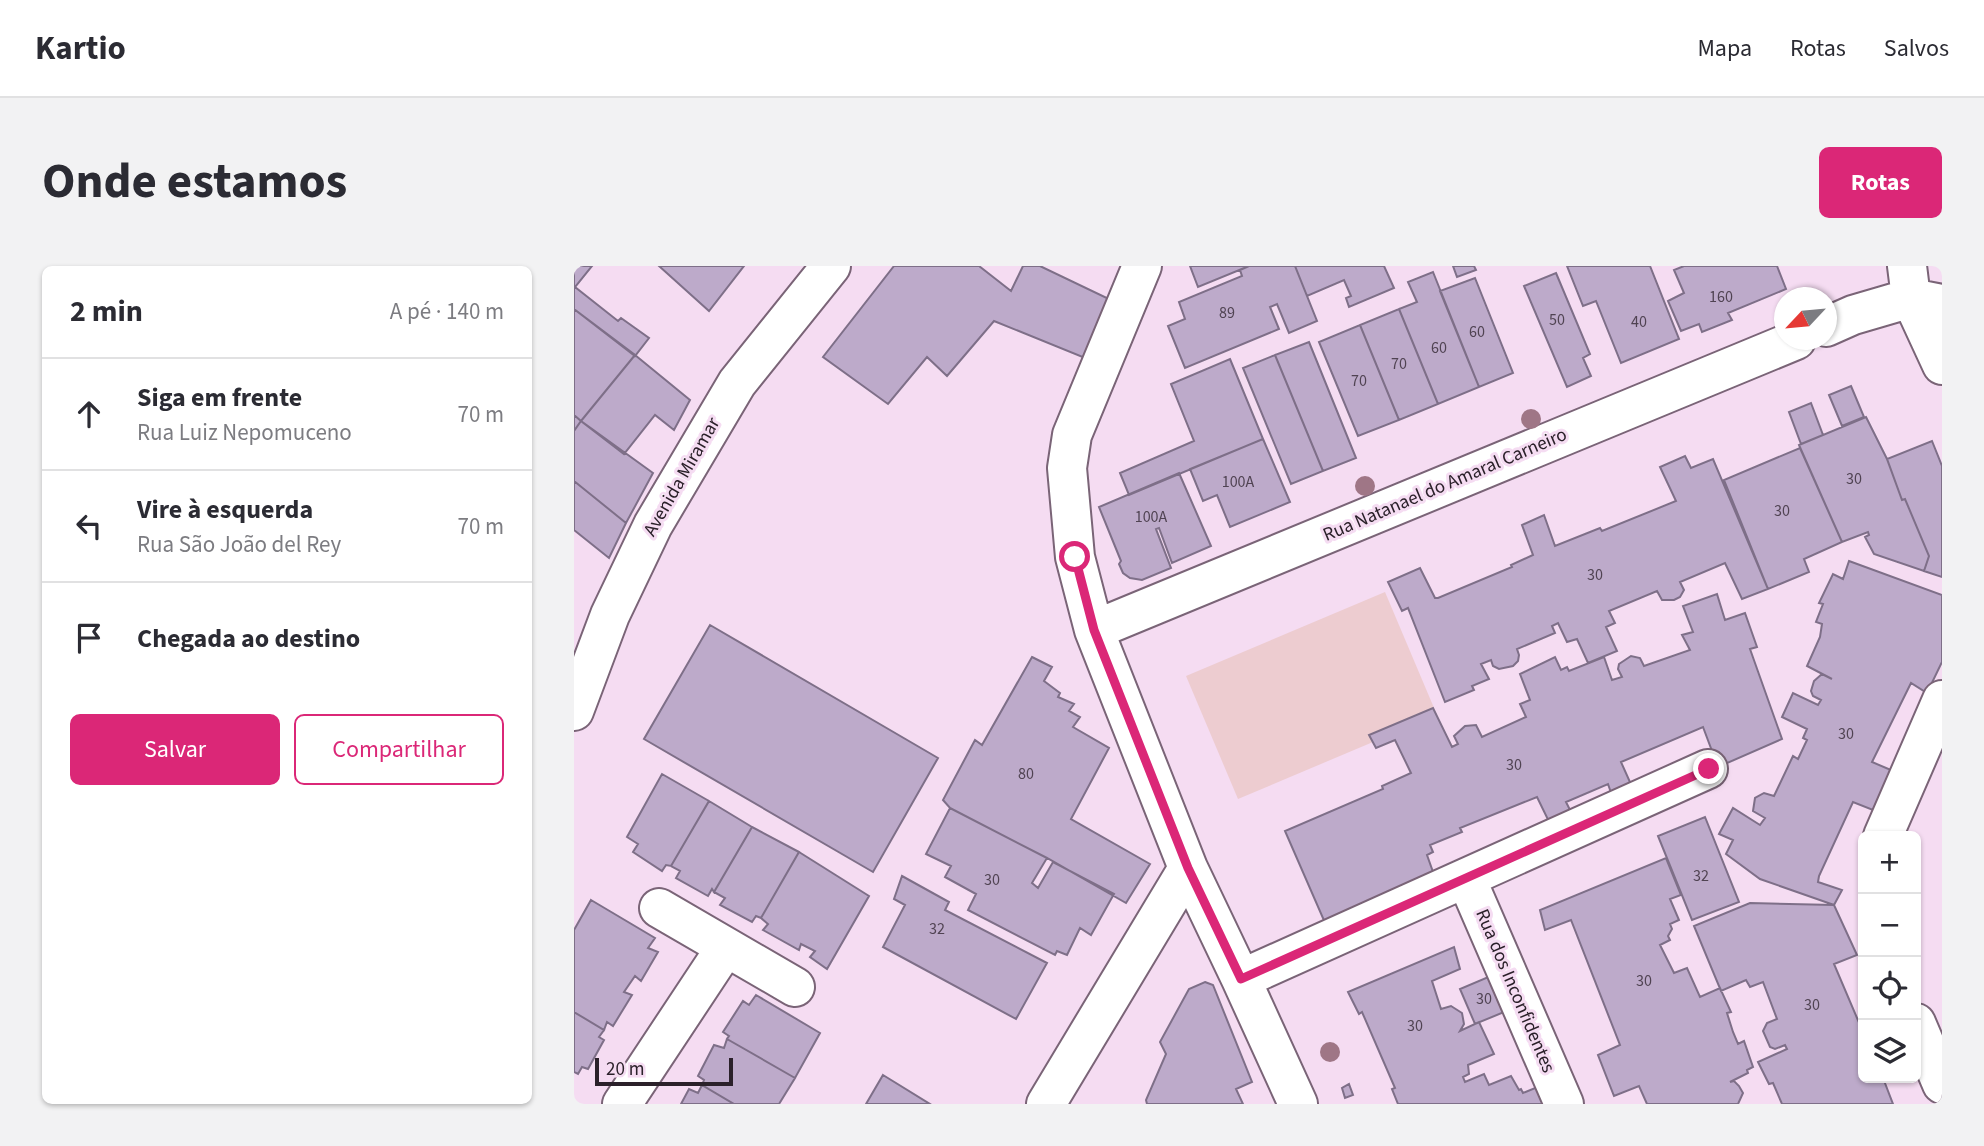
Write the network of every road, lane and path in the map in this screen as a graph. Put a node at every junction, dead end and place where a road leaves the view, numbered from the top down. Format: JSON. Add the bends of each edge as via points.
{"nodes":[{"id":1,"x":831,"y":266,"type":"edge"},
{"id":2,"x":1142,"y":266,"type":"edge"},
{"id":3,"x":1925,"y":284,"type":"edge"},
{"id":4,"x":1837,"y":322,"type":"edge"},
{"id":5,"x":1774,"y":349,"type":"edge"},
{"id":6,"x":1942,"y":365,"type":"edge"},
{"id":7,"x":1094,"y":630,"type":"junction"},
{"id":8,"x":1942,"y":700,"type":"edge"},
{"id":9,"x":574,"y":711,"type":"edge"},
{"id":10,"x":1709,"y":769,"type":"dead end"},
{"id":11,"x":1884,"y":831,"type":"edge"},
{"id":12,"x":1188,"y":868,"type":"junction"},
{"id":13,"x":1466,"y":878,"type":"junction"},
{"id":14,"x":659,"y":908,"type":"dead end"},
{"id":15,"x":726,"y":947,"type":"junction"},
{"id":16,"x":1241,"y":979,"type":"junction"},
{"id":17,"x":795,"y":987,"type":"dead end"},
{"id":18,"x":1921,"y":1035,"type":"edge"},
{"id":19,"x":1942,"y":1084,"type":"edge"},
{"id":20,"x":622,"y":1104,"type":"edge"},
{"id":21,"x":1046,"y":1104,"type":"edge"},
{"id":22,"x":1297,"y":1104,"type":"edge"},
{"id":23,"x":1564,"y":1104,"type":"edge"}],
"edges":[{"from":1,"to":9,"type":"street","name":"Avenida Miramar","via":[[737,383],[653,525],[610,615]]},
{"from":2,"to":7,"type":"street","via":[[1072,435],[1067,468],[1075,557]]},
{"from":3,"to":4,"type":"street"},
{"from":3,"to":6,"type":"street"},
{"from":5,"to":7,"type":"street","name":"Rua Natanael do Amaral Carneiro"},
{"from":7,"to":12,"type":"street"},
{"from":8,"to":11,"type":"street"},
{"from":10,"to":13,"type":"street"},
{"from":12,"to":16,"type":"street"},
{"from":12,"to":21,"type":"street"},
{"from":13,"to":16,"type":"street"},
{"from":13,"to":23,"type":"street","name":"Rua dos Inconfidentes"},
{"from":14,"to":15,"type":"street"},
{"from":15,"to":17,"type":"street"},
{"from":15,"to":20,"type":"street"},
{"from":16,"to":22,"type":"street"},
{"from":18,"to":19,"type":"street"}]}
